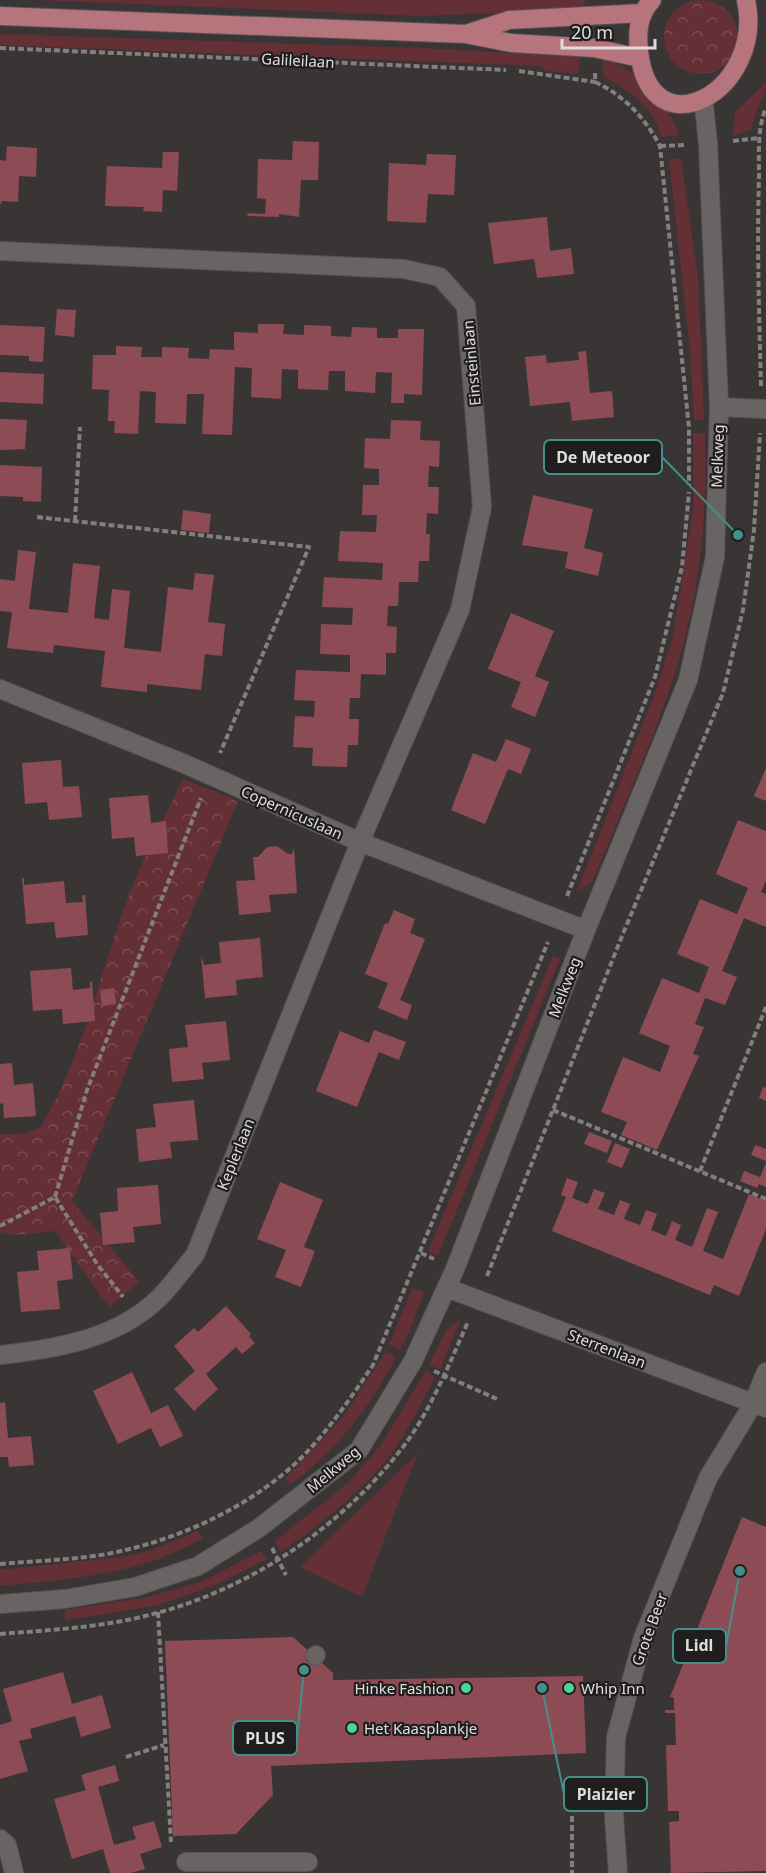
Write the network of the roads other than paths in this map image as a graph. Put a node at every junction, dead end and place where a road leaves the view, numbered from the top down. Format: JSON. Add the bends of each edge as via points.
{"nodes":[{"id":1,"x":746,"y":0,"type":"edge"},
{"id":2,"x":648,"y":6,"type":"edge"},
{"id":3,"x":0,"y":16,"type":"edge"},
{"id":4,"x":465,"y":34,"type":"junction"},
{"id":5,"x":760,"y":54,"type":"dead end"},
{"id":6,"x":640,"y":58,"type":"junction"},
{"id":7,"x":744,"y":85,"type":"dead end"},
{"id":8,"x":704,"y":105,"type":"junction"},
{"id":9,"x":0,"y":251,"type":"edge"},
{"id":10,"x":719,"y":407,"type":"junction"},
{"id":11,"x":766,"y":409,"type":"edge"},
{"id":12,"x":0,"y":689,"type":"edge"},
{"id":13,"x":360,"y":842,"type":"junction"},
{"id":14,"x":586,"y":930,"type":"junction"},
{"id":15,"x":447,"y":1288,"type":"junction"},
{"id":16,"x":0,"y":1355,"type":"edge"},
{"id":17,"x":766,"y":1372,"type":"edge"},
{"id":18,"x":760,"y":1406,"type":"edge"},
{"id":19,"x":0,"y":1604,"type":"edge"},
{"id":20,"x":0,"y":1839,"type":"edge"},
{"id":21,"x":186,"y":1862,"type":"road end"},
{"id":22,"x":308,"y":1862,"type":"dead end"},
{"id":23,"x":618,"y":1867,"type":"edge"},
{"id":24,"x":14,"y":1873,"type":"edge"}],
"edges":[{"from":1,"to":5,"type":"main road","via":[[761,27]]},
{"from":2,"to":4,"type":"main road","name":"Galileilaan","via":[[509,20]]},
{"from":2,"to":6,"type":"main road","via":[[638,38]]},
{"from":3,"to":4,"type":"main road","name":"Galileilaan"},
{"from":4,"to":6,"type":"main road","name":"Galileilaan","via":[[511,43],[594,48]]},
{"from":6,"to":8,"type":"main road","via":[[645,74],[656,88],[686,104]]},
{"from":7,"to":8,"type":"main road","via":[[722,101]]},
{"from":8,"to":10,"type":"street","name":"Melkweg"},
{"from":9,"to":13,"type":"street","name":"Einsteinlaan","via":[[404,268],[440,277],[466,306],[482,507],[460,610]]},
{"from":10,"to":11,"type":"street"},
{"from":10,"to":14,"type":"street","name":"Melkweg","via":[[714,557],[688,680]]},
{"from":12,"to":13,"type":"street","name":"Copernicuslaan","via":[[185,764]]},
{"from":13,"to":14,"type":"street","name":"Copernicuslaan"},
{"from":13,"to":16,"type":"street","name":"Keplerlaan","via":[[195,1255],[158,1299],[113,1330],[55,1349]]},
{"from":14,"to":15,"type":"street","name":"Melkweg"},
{"from":15,"to":18,"type":"street","name":"Sterrenlaan"},
{"from":15,"to":19,"type":"street","name":"Melkweg","via":[[413,1361],[359,1450],[259,1528],[198,1566],[135,1587],[65,1599]]},
{"from":17,"to":18,"type":"street","name":"Grote Beer"},
{"from":18,"to":23,"type":"street","name":"Grote Beer","via":[[708,1478],[643,1638],[616,1737],[614,1817]]},
{"from":20,"to":24,"type":"street","via":[[7,1845]]},
{"from":21,"to":22,"type":"street"}]}
